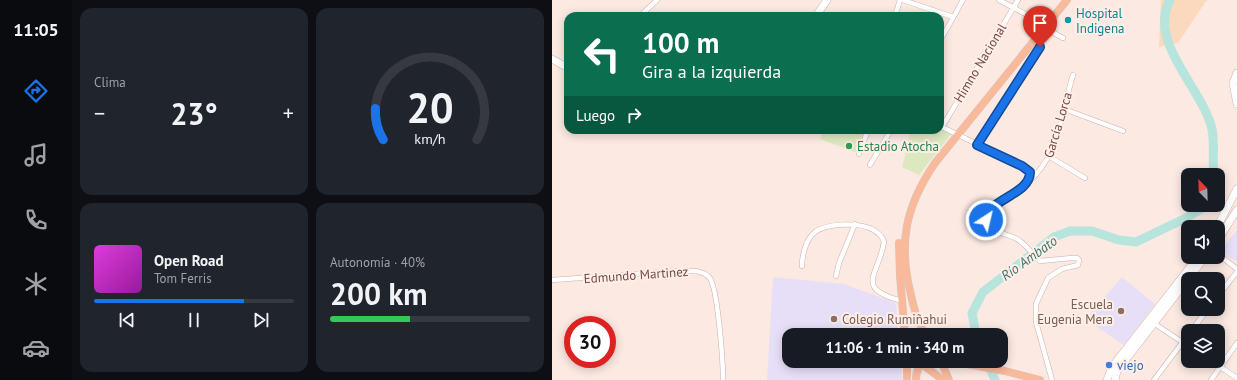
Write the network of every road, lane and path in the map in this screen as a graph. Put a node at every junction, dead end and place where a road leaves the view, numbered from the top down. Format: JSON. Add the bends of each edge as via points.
{"nodes":[{"id":1,"x":657,"y":0,"type":"edge"},
{"id":2,"x":827,"y":0,"type":"edge"},
{"id":3,"x":900,"y":0,"type":"edge"},
{"id":4,"x":903,"y":0,"type":"edge"},
{"id":5,"x":963,"y":0,"type":"edge"},
{"id":6,"x":999,"y":0,"type":"edge"},
{"id":7,"x":1018,"y":0,"type":"edge"},
{"id":8,"x":1062,"y":0,"type":"edge"},
{"id":9,"x":1067,"y":0,"type":"edge"},
{"id":10,"x":1013,"y":8,"type":"junction"},
{"id":11,"x":644,"y":12,"type":"edge"},
{"id":12,"x":819,"y":12,"type":"edge"},
{"id":13,"x":896,"y":12,"type":"edge"},
{"id":14,"x":938,"y":12,"type":"edge"},
{"id":15,"x":944,"y":14,"type":"edge"},
{"id":16,"x":953,"y":17,"type":"junction"},
{"id":17,"x":1044,"y":24,"type":"junction"},
{"id":18,"x":944,"y":34,"type":"edge"},
{"id":19,"x":1063,"y":38,"type":"dead end"},
{"id":20,"x":552,"y":59,"type":"edge"},
{"id":21,"x":552,"y":65,"type":"edge"},
{"id":22,"x":564,"y":65,"type":"edge"},
{"id":23,"x":564,"y":66,"type":"edge"},
{"id":24,"x":1237,"y":73,"type":"edge"},
{"id":25,"x":1073,"y":75,"type":"dead end"},
{"id":26,"x":1237,"y":104,"type":"edge"},
{"id":27,"x":1064,"y":109,"type":"junction"},
{"id":28,"x":944,"y":122,"type":"edge"},
{"id":29,"x":944,"y":129,"type":"edge"},
{"id":30,"x":1123,"y":131,"type":"dead end"},
{"id":31,"x":866,"y":134,"type":"edge"},
{"id":32,"x":889,"y":134,"type":"edge"},
{"id":33,"x":954,"y":134,"type":"junction"},
{"id":34,"x":977,"y":145,"type":"junction"},
{"id":35,"x":859,"y":154,"type":"dead end"},
{"id":36,"x":1050,"y":157,"type":"junction"},
{"id":37,"x":870,"y":165,"type":"dead end"},
{"id":38,"x":1085,"y":178,"type":"dead end"},
{"id":39,"x":1021,"y":188,"type":"junction"},
{"id":40,"x":1237,"y":189,"type":"edge"},
{"id":41,"x":1237,"y":210,"type":"edge"},
{"id":42,"x":1221,"y":220,"type":"edge"},
{"id":43,"x":855,"y":224,"type":"junction"},
{"id":44,"x":1225,"y":229,"type":"edge"},
{"id":45,"x":1225,"y":260,"type":"edge"},
{"id":46,"x":1193,"y":264,"type":"edge"},
{"id":47,"x":1199,"y":264,"type":"edge"},
{"id":48,"x":802,"y":266,"type":"dead end"},
{"id":49,"x":1237,"y":270,"type":"edge"},
{"id":50,"x":836,"y":276,"type":"dead end"},
{"id":51,"x":552,"y":280,"type":"edge"},
{"id":52,"x":907,"y":280,"type":"junction"},
{"id":53,"x":1225,"y":286,"type":"edge"},
{"id":54,"x":902,"y":302,"type":"junction"},
{"id":55,"x":1203,"y":316,"type":"edge"},
{"id":56,"x":1151,"y":322,"type":"junction"},
{"id":57,"x":1196,"y":324,"type":"edge"},
{"id":58,"x":904,"y":328,"type":"edge"},
{"id":59,"x":909,"y":328,"type":"edge"},
{"id":60,"x":923,"y":328,"type":"edge"},
{"id":61,"x":1181,"y":341,"type":"edge"},
{"id":62,"x":1181,"y":343,"type":"edge"},
{"id":63,"x":1237,"y":343,"type":"edge"},
{"id":64,"x":1225,"y":360,"type":"edge"},
{"id":65,"x":907,"y":368,"type":"edge"},
{"id":66,"x":916,"y":368,"type":"edge"},
{"id":67,"x":918,"y":368,"type":"edge"},
{"id":68,"x":928,"y":368,"type":"edge"},
{"id":69,"x":944,"y":368,"type":"edge"},
{"id":70,"x":988,"y":368,"type":"edge"},
{"id":71,"x":1219,"y":368,"type":"edge"},
{"id":72,"x":1222,"y":368,"type":"edge"},
{"id":73,"x":1237,"y":378,"type":"edge"},
{"id":74,"x":723,"y":380,"type":"edge"},
{"id":75,"x":907,"y":380,"type":"edge"},
{"id":76,"x":915,"y":380,"type":"edge"},
{"id":77,"x":943,"y":380,"type":"edge"},
{"id":78,"x":949,"y":380,"type":"edge"},
{"id":79,"x":1040,"y":380,"type":"edge"},
{"id":80,"x":1052,"y":380,"type":"edge"},
{"id":81,"x":1107,"y":380,"type":"edge"},
{"id":82,"x":1114,"y":380,"type":"edge"},
{"id":83,"x":1154,"y":380,"type":"edge"},
{"id":84,"x":1211,"y":380,"type":"edge"}],
"edges":[{"from":1,"to":11,"type":"street"},
{"from":2,"to":12,"type":"main road"},
{"from":3,"to":13,"type":"street"},
{"from":4,"to":14,"type":"street"},
{"from":5,"to":16,"type":"street"},
{"from":6,"to":10,"type":"street"},
{"from":7,"to":10,"type":"street","name":"Himno Nacional"},
{"from":8,"to":17,"type":"main road"},
{"from":9,"to":17,"type":"main road"},
{"from":10,"to":17,"type":"street"},
{"from":10,"to":28,"type":"street","name":"Himno Nacional"},
{"from":15,"to":16,"type":"street"},
{"from":16,"to":18,"type":"street"},
{"from":17,"to":33,"type":"main road"},
{"from":19,"to":34,"type":"street","via":[[1052,32],[1047,35]]},
{"from":20,"to":22,"type":"main road"},
{"from":21,"to":23,"type":"main road"},
{"from":24,"to":26,"type":"main road","via":[[1233,83]]},
{"from":25,"to":27,"type":"street","name":"García Lorca"},
{"from":27,"to":30,"type":"street"},
{"from":27,"to":36,"type":"street","name":"García Lorca"},
{"from":29,"to":33,"type":"street"},
{"from":31,"to":35,"type":"street"},
{"from":32,"to":37,"type":"street"},
{"from":33,"to":34,"type":"street"},
{"from":33,"to":52,"type":"main road","via":[[927,174],[912,206],[904,235]]},
{"from":33,"to":54,"type":"main road","via":[[919,180],[906,207],[900,232],[899,254]]},
{"from":34,"to":39,"type":"street","via":[[1029,170],[1030,176]]},
{"from":36,"to":38,"type":"street"},
{"from":36,"to":39,"type":"street","name":"García Lorca","via":[[1036,176]]},
{"from":39,"to":80,"type":"street","name":"García Lorca","via":[[990,209],[986,220],[996,232],[1010,235],[1023,243],[1042,262],[1072,258],[1080,260],[1078,265],[1048,278],[1036,304],[1036,322]]},
{"from":40,"to":42,"type":"main road"},
{"from":41,"to":44,"type":"main road"},
{"from":43,"to":48,"type":"street","via":[[820,229],[813,233],[803,253]]},
{"from":43,"to":50,"type":"street"},
{"from":43,"to":54,"type":"street","via":[[869,227],[882,237],[883,247],[873,272],[874,284],[880,294]]},
{"from":45,"to":49,"type":"street"},
{"from":46,"to":56,"type":"main road"},
{"from":47,"to":56,"type":"main road"},
{"from":49,"to":53,"type":"street"},
{"from":51,"to":74,"type":"street","name":"Edmundo Martinez","via":[[676,270],[704,274],[710,278],[715,293]]},
{"from":52,"to":59,"type":"main road"},
{"from":52,"to":60,"type":"main road","via":[[914,309]]},
{"from":54,"to":58,"type":"main road"},
{"from":55,"to":57,"type":"street"},
{"from":56,"to":61,"type":"street"},
{"from":56,"to":81,"type":"main road","via":[[1112,368]]},
{"from":56,"to":82,"type":"main road","via":[[1117,371]]},
{"from":62,"to":83,"type":"street"},
{"from":63,"to":64,"type":"street"},
{"from":65,"to":75,"type":"main road"},
{"from":66,"to":76,"type":"main road","bridge":true},
{"from":67,"to":76,"type":"main road","bridge":true},
{"from":68,"to":77,"type":"main road"},
{"from":69,"to":78,"type":"main road"},
{"from":70,"to":79,"type":"main road"},
{"from":71,"to":84,"type":"street"},
{"from":72,"to":73,"type":"street"}]}
